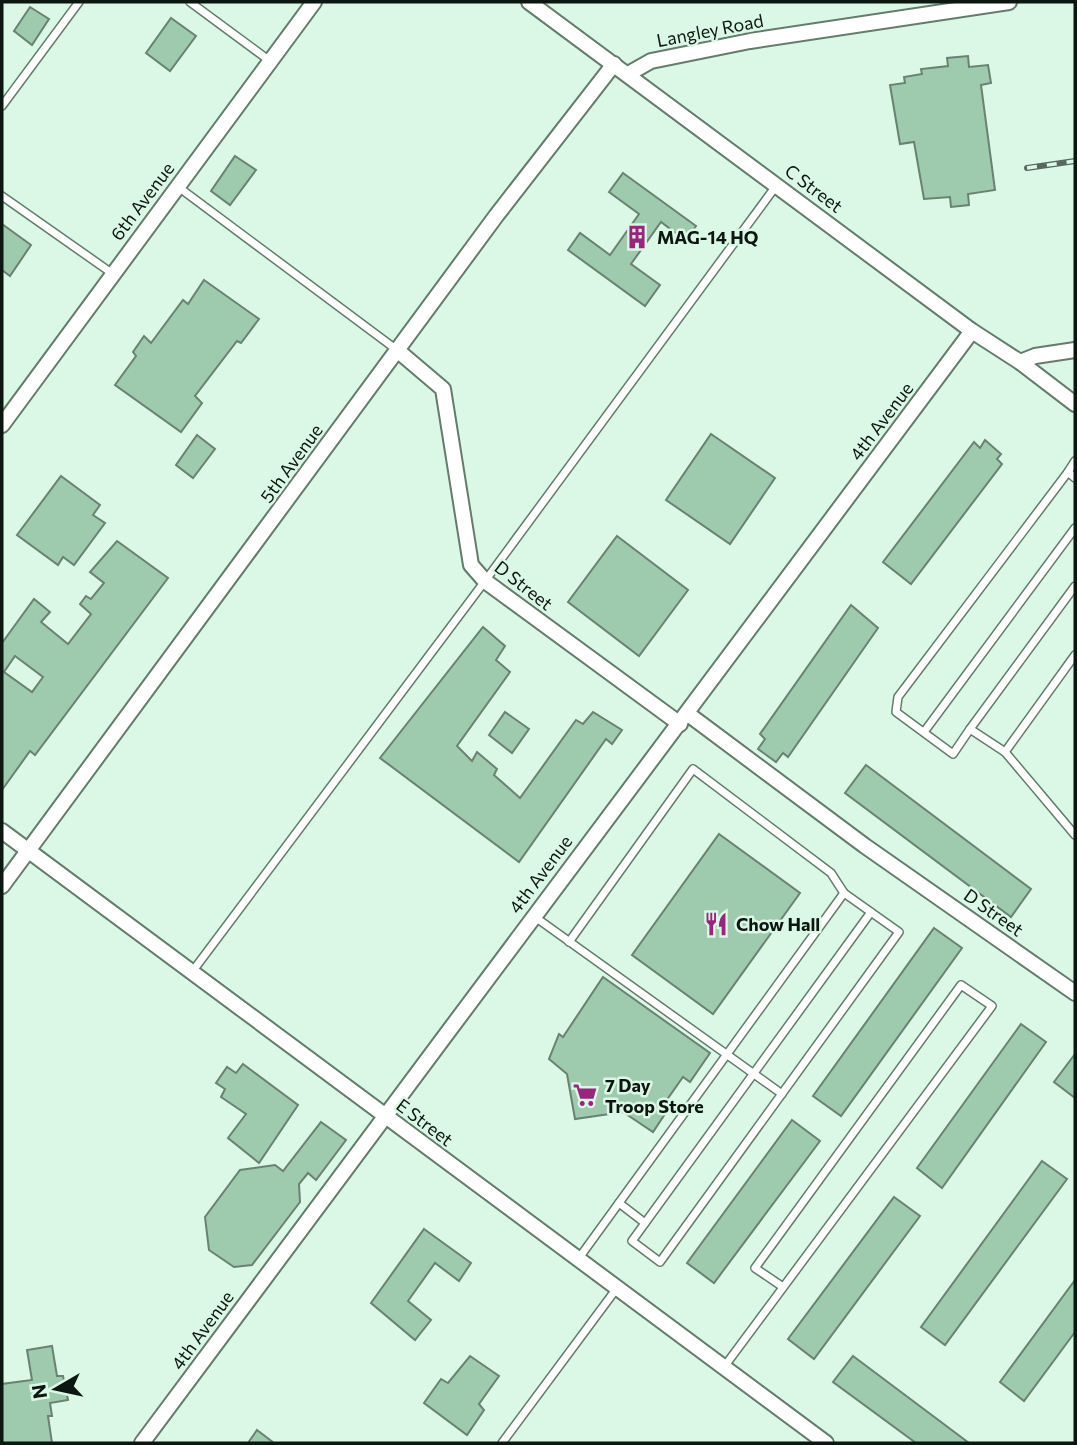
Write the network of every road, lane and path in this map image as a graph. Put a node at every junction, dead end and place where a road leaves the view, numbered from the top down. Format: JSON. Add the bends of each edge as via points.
{"nodes":[{"id":1,"x":79,"y":2,"type":"edge"},
{"id":2,"x":190,"y":2,"type":"edge"},
{"id":3,"x":314,"y":2,"type":"edge"},
{"id":4,"x":529,"y":2,"type":"edge"},
{"id":5,"x":1009,"y":2,"type":"edge"},
{"id":6,"x":271,"y":61,"type":"junction"},
{"id":7,"x":614,"y":64,"type":"junction"},
{"id":8,"x":628,"y":74,"type":"junction"},
{"id":9,"x":2,"y":106,"type":"edge"},
{"id":10,"x":777,"y":184,"type":"junction"},
{"id":11,"x":177,"y":186,"type":"junction"},
{"id":12,"x":2,"y":196,"type":"edge"},
{"id":13,"x":113,"y":274,"type":"junction"},
{"id":14,"x":972,"y":331,"type":"junction"},
{"id":15,"x":397,"y":350,"type":"junction"},
{"id":16,"x":1075,"y":350,"type":"edge"},
{"id":17,"x":1020,"y":362,"type":"junction"},
{"id":18,"x":1075,"y":404,"type":"edge"},
{"id":19,"x":4,"y":416,"type":"edge"},
{"id":20,"x":1075,"y":461,"type":"edge"},
{"id":21,"x":1068,"y":471,"type":"junction"},
{"id":22,"x":1075,"y":478,"type":"edge"},
{"id":23,"x":1075,"y":528,"type":"edge"},
{"id":24,"x":485,"y":581,"type":"junction"},
{"id":25,"x":1075,"y":586,"type":"edge"},
{"id":26,"x":1075,"y":655,"type":"edge"},
{"id":27,"x":684,"y":719,"type":"junction"},
{"id":28,"x":970,"y":729,"type":"junction"},
{"id":29,"x":924,"y":732,"type":"junction"},
{"id":30,"x":1005,"y":752,"type":"junction"},
{"id":31,"x":2,"y":831,"type":"edge"},
{"id":32,"x":1075,"y":835,"type":"edge"},
{"id":33,"x":29,"y":851,"type":"junction"},
{"id":34,"x":2,"y":886,"type":"edge"},
{"id":35,"x":844,"y":893,"type":"junction"},
{"id":36,"x":871,"y":912,"type":"junction"},
{"id":37,"x":532,"y":916,"type":"junction"},
{"id":38,"x":569,"y":942,"type":"junction"},
{"id":39,"x":192,"y":972,"type":"junction"},
{"id":40,"x":1075,"y":993,"type":"edge"},
{"id":41,"x":727,"y":1055,"type":"junction"},
{"id":42,"x":753,"y":1073,"type":"junction"},
{"id":43,"x":782,"y":1094,"type":"junction"},
{"id":44,"x":384,"y":1115,"type":"junction"},
{"id":45,"x":619,"y":1203,"type":"junction"},
{"id":46,"x":645,"y":1223,"type":"junction"},
{"id":47,"x":578,"y":1259,"type":"junction"},
{"id":48,"x":783,"y":1287,"type":"junction"},
{"id":49,"x":617,"y":1288,"type":"junction"},
{"id":50,"x":724,"y":1367,"type":"junction"},
{"id":51,"x":142,"y":1443,"type":"edge"},
{"id":52,"x":502,"y":1443,"type":"edge"},
{"id":53,"x":826,"y":1443,"type":"edge"}],
"edges":[{"from":1,"to":9,"type":"lane"},
{"from":2,"to":6,"type":"lane"},
{"from":3,"to":6,"type":"street","name":"6th Avenue"},
{"from":4,"to":7,"type":"street","name":"C Street"},
{"from":5,"to":8,"type":"street","name":"Langley Road","via":[[750,41],[651,61]]},
{"from":6,"to":11,"type":"street","name":"6th Avenue"},
{"from":7,"to":8,"type":"street","name":"C Street"},
{"from":7,"to":15,"type":"street","name":"5th Avenue"},
{"from":8,"to":10,"type":"street","name":"C Street"},
{"from":10,"to":14,"type":"street","name":"C Street"},
{"from":10,"to":24,"type":"lane"},
{"from":11,"to":13,"type":"street","name":"6th Avenue"},
{"from":11,"to":15,"type":"lane"},
{"from":12,"to":13,"type":"lane"},
{"from":13,"to":19,"type":"street","name":"6th Avenue"},
{"from":14,"to":17,"type":"street","name":"C Street"},
{"from":14,"to":27,"type":"street","name":"4th Avenue"},
{"from":15,"to":24,"type":"street","name":"D Street","via":[[443,389],[471,565]]},
{"from":15,"to":33,"type":"street","name":"5th Avenue"},
{"from":16,"to":17,"type":"street"},
{"from":17,"to":18,"type":"street","name":"C Street"},
{"from":20,"to":21,"type":"lane"},
{"from":21,"to":22,"type":"lane"},
{"from":21,"to":29,"type":"lane","via":[[898,697],[896,712]]},
{"from":23,"to":29,"type":"lane"},
{"from":24,"to":27,"type":"street","name":"D Street"},
{"from":24,"to":39,"type":"lane"},
{"from":25,"to":28,"type":"lane"},
{"from":26,"to":30,"type":"lane"},
{"from":27,"to":37,"type":"street","name":"4th Avenue"},
{"from":27,"to":40,"type":"street","name":"D Street"},
{"from":28,"to":29,"type":"lane","via":[[953,754]]},
{"from":28,"to":30,"type":"lane"},
{"from":30,"to":32,"type":"lane"},
{"from":31,"to":33,"type":"street","name":"E Street"},
{"from":33,"to":34,"type":"street","name":"5th Avenue"},
{"from":33,"to":39,"type":"street","name":"E Street"},
{"from":35,"to":36,"type":"lane"},
{"from":35,"to":38,"type":"lane","via":[[831,873],[693,769]]},
{"from":35,"to":41,"type":"lane"},
{"from":36,"to":42,"type":"lane"},
{"from":36,"to":43,"type":"lane","via":[[899,932]]},
{"from":37,"to":38,"type":"lane"},
{"from":37,"to":44,"type":"street","name":"4th Avenue"},
{"from":38,"to":41,"type":"lane"},
{"from":39,"to":44,"type":"street","name":"E Street"},
{"from":41,"to":42,"type":"lane"},
{"from":41,"to":45,"type":"lane"},
{"from":42,"to":43,"type":"lane"},
{"from":42,"to":46,"type":"lane"},
{"from":43,"to":46,"type":"lane","via":[[660,1262],[632,1241]]},
{"from":44,"to":47,"type":"street","name":"E Street"},
{"from":44,"to":51,"type":"street","name":"4th Avenue"},
{"from":45,"to":46,"type":"lane"},
{"from":45,"to":47,"type":"lane"},
{"from":47,"to":49,"type":"street","name":"E Street"},
{"from":48,"to":48,"type":"lane","via":[[992,1006],[961,985],[755,1268]]},
{"from":48,"to":50,"type":"lane"},
{"from":49,"to":50,"type":"street","name":"E Street"},
{"from":49,"to":52,"type":"lane"},
{"from":50,"to":53,"type":"street","name":"E Street"}]}
